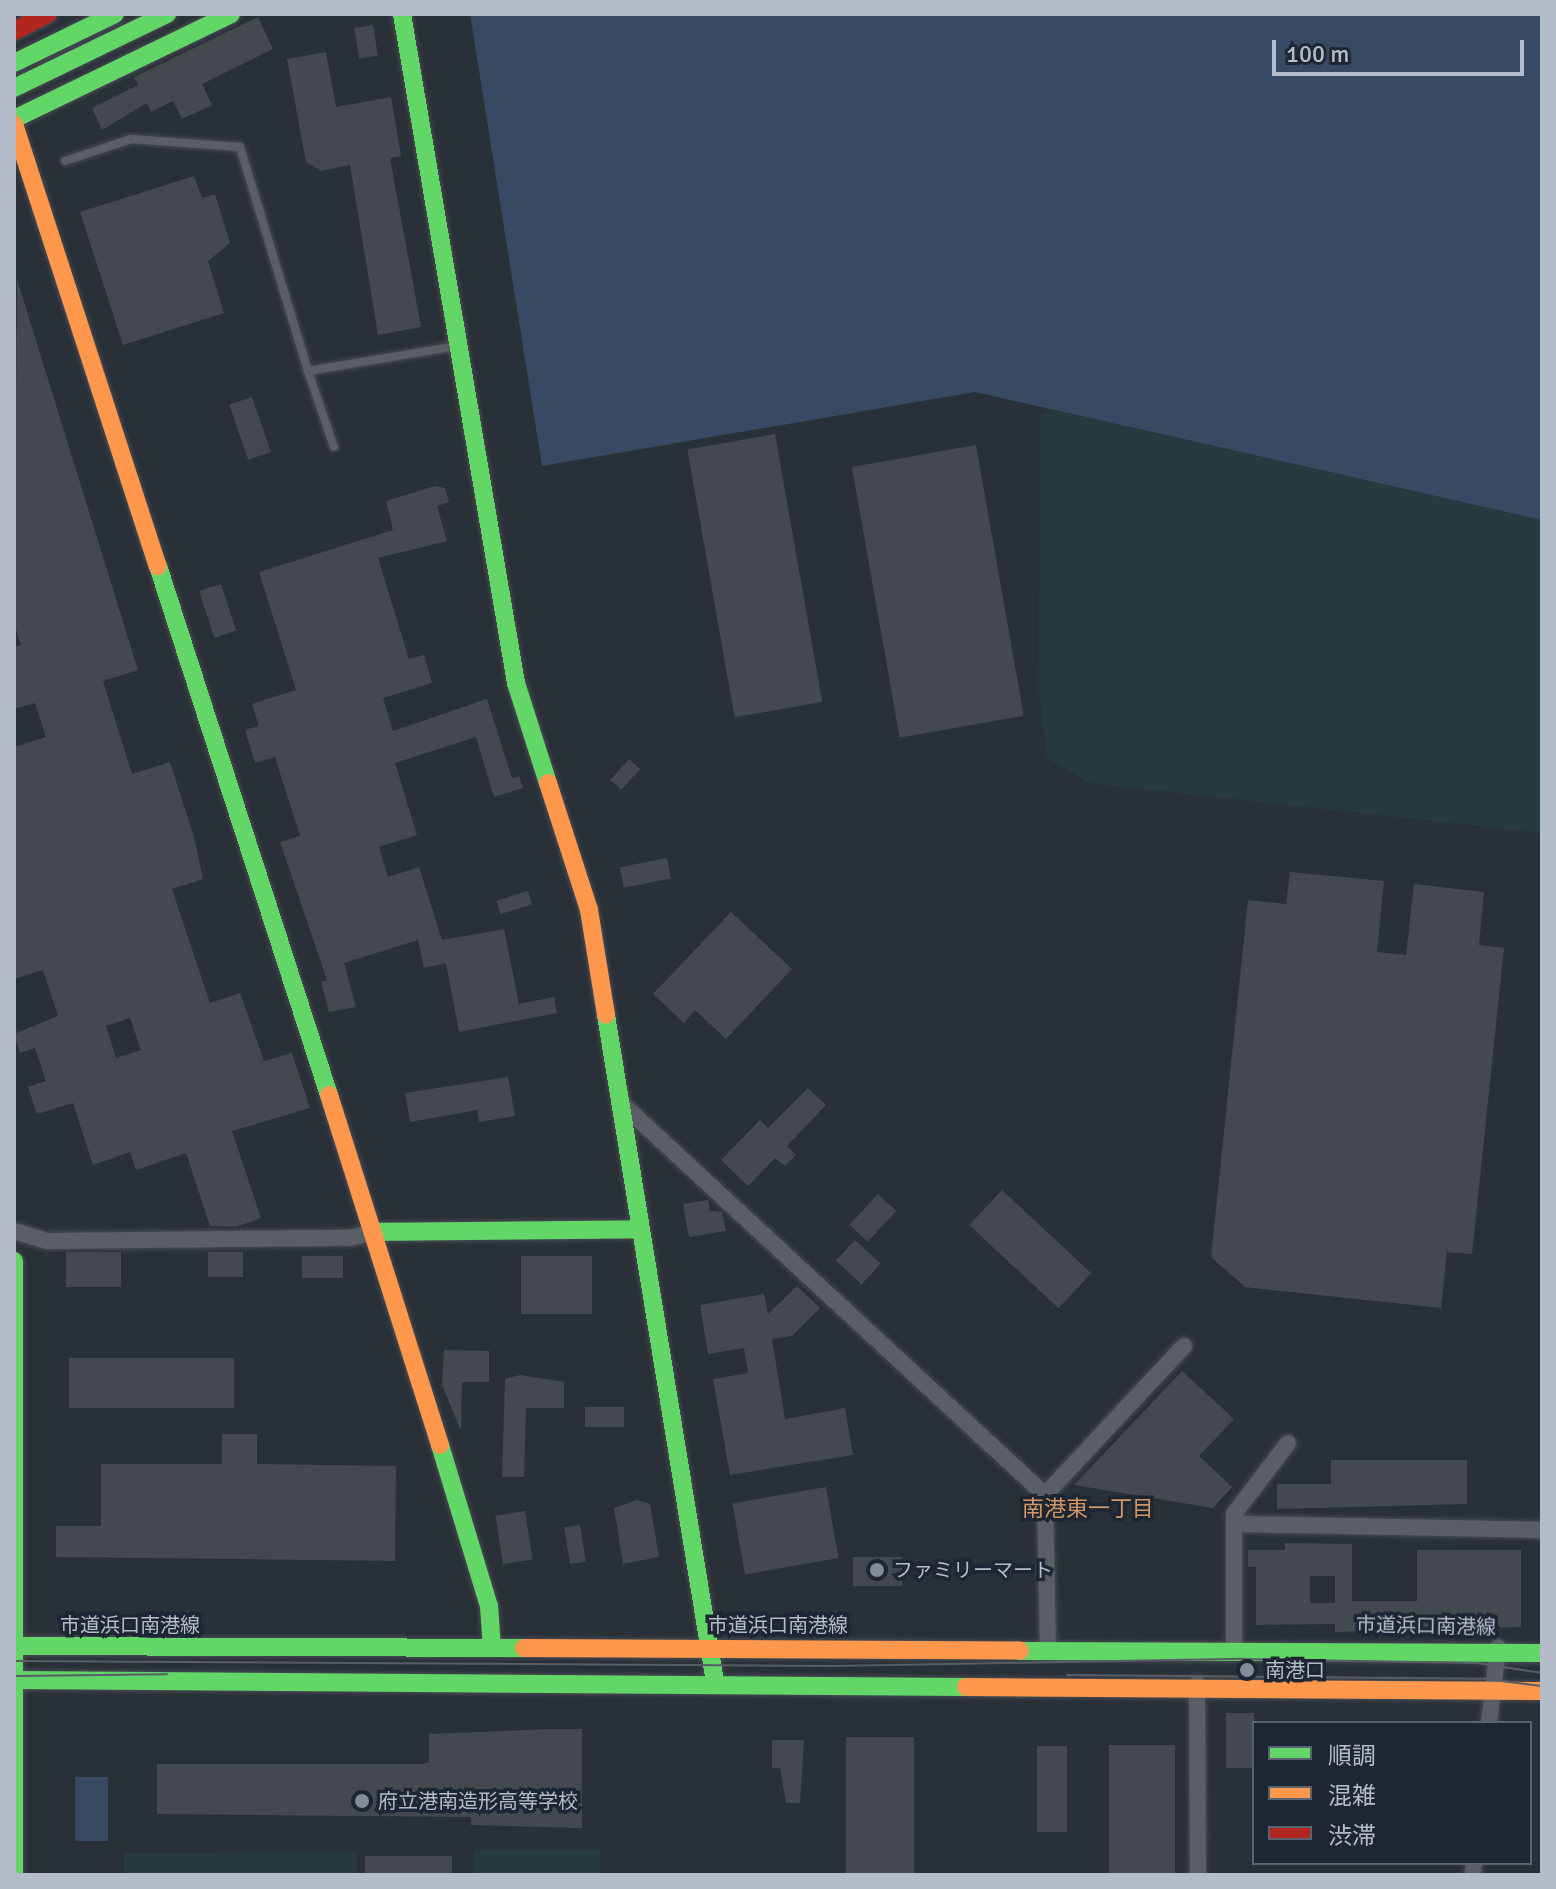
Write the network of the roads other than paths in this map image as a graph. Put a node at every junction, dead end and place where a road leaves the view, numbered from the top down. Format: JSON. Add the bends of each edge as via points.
{"nodes":[{"id":1,"x":48,"y":14,"type":"edge"},
{"id":2,"x":115,"y":14,"type":"edge"},
{"id":3,"x":167,"y":14,"type":"edge"},
{"id":4,"x":231,"y":14,"type":"edge"},
{"id":5,"x":402,"y":14,"type":"edge"},
{"id":6,"x":14,"y":31,"type":"edge"},
{"id":7,"x":14,"y":63,"type":"edge"},
{"id":8,"x":14,"y":88,"type":"edge"},
{"id":9,"x":14,"y":122,"type":"edge"},
{"id":10,"x":65,"y":161,"type":"dead end"},
{"id":11,"x":459,"y":346,"type":"junction"},
{"id":12,"x":308,"y":371,"type":"junction"},
{"id":13,"x":334,"y":447,"type":"dead end"},
{"id":14,"x":621,"y":1103,"type":"junction"},
{"id":15,"x":639,"y":1229,"type":"junction"},
{"id":16,"x":14,"y":1231,"type":"edge"},
{"id":17,"x":374,"y":1232,"type":"junction"},
{"id":18,"x":14,"y":1261,"type":"edge"},
{"id":19,"x":1184,"y":1346,"type":"dead end"},
{"id":20,"x":1288,"y":1443,"type":"dead end"},
{"id":21,"x":1045,"y":1495,"type":"junction"},
{"id":22,"x":1234,"y":1524,"type":"junction"},
{"id":23,"x":1542,"y":1530,"type":"edge"},
{"id":24,"x":14,"y":1646,"type":"edge"},
{"id":25,"x":1234,"y":1646,"type":"junction"},
{"id":26,"x":710,"y":1647,"type":"junction"},
{"id":27,"x":1048,"y":1647,"type":"junction"},
{"id":28,"x":492,"y":1648,"type":"junction"},
{"id":29,"x":1498,"y":1648,"type":"junction"},
{"id":30,"x":1542,"y":1653,"type":"edge"},
{"id":31,"x":14,"y":1680,"type":"edge"},
{"id":32,"x":715,"y":1682,"type":"junction"},
{"id":33,"x":1197,"y":1684,"type":"junction"},
{"id":34,"x":1493,"y":1686,"type":"junction"},
{"id":35,"x":1542,"y":1691,"type":"edge"},
{"id":36,"x":1489,"y":1721,"type":"edge"},
{"id":37,"x":14,"y":1875,"type":"edge"},
{"id":38,"x":1198,"y":1875,"type":"edge"}],
"edges":[{"from":1,"to":6,"type":"street"},
{"from":2,"to":7,"type":"street"},
{"from":3,"to":8,"type":"street"},
{"from":4,"to":9,"type":"street"},
{"from":5,"to":11,"type":"street"},
{"from":9,"to":17,"type":"street"},
{"from":10,"to":12,"type":"lane","via":[[131,139],[240,147]]},
{"from":11,"to":12,"type":"lane"},
{"from":11,"to":14,"type":"street","via":[[516,683],[589,910]]},
{"from":12,"to":13,"type":"lane"},
{"from":14,"to":15,"type":"street"},
{"from":14,"to":21,"type":"street"},
{"from":15,"to":17,"type":"street"},
{"from":15,"to":26,"type":"street"},
{"from":16,"to":17,"type":"street","via":[[47,1241],[349,1238]]},
{"from":17,"to":28,"type":"street","via":[[489,1606]]},
{"from":18,"to":24,"type":"street"},
{"from":19,"to":21,"type":"street"},
{"from":20,"to":22,"type":"street"},
{"from":21,"to":27,"type":"street"},
{"from":22,"to":23,"type":"street"},
{"from":22,"to":25,"type":"street"},
{"from":24,"to":28,"type":"street","name":"市道浜口南港線"},
{"from":24,"to":31,"type":"street"},
{"from":25,"to":27,"type":"street","name":"市道浜口南港線"},
{"from":25,"to":29,"type":"street","name":"市道浜口南港線"},
{"from":26,"to":27,"type":"street","name":"市道浜口南港線"},
{"from":26,"to":28,"type":"street","name":"市道浜口南港線"},
{"from":26,"to":32,"type":"street"},
{"from":29,"to":30,"type":"street","name":"市道浜口南港線"},
{"from":29,"to":34,"type":"street"},
{"from":31,"to":32,"type":"street"},
{"from":31,"to":37,"type":"street"},
{"from":32,"to":33,"type":"street"},
{"from":33,"to":34,"type":"street"},
{"from":33,"to":38,"type":"street"},
{"from":34,"to":35,"type":"street"},
{"from":34,"to":36,"type":"street"}]}
